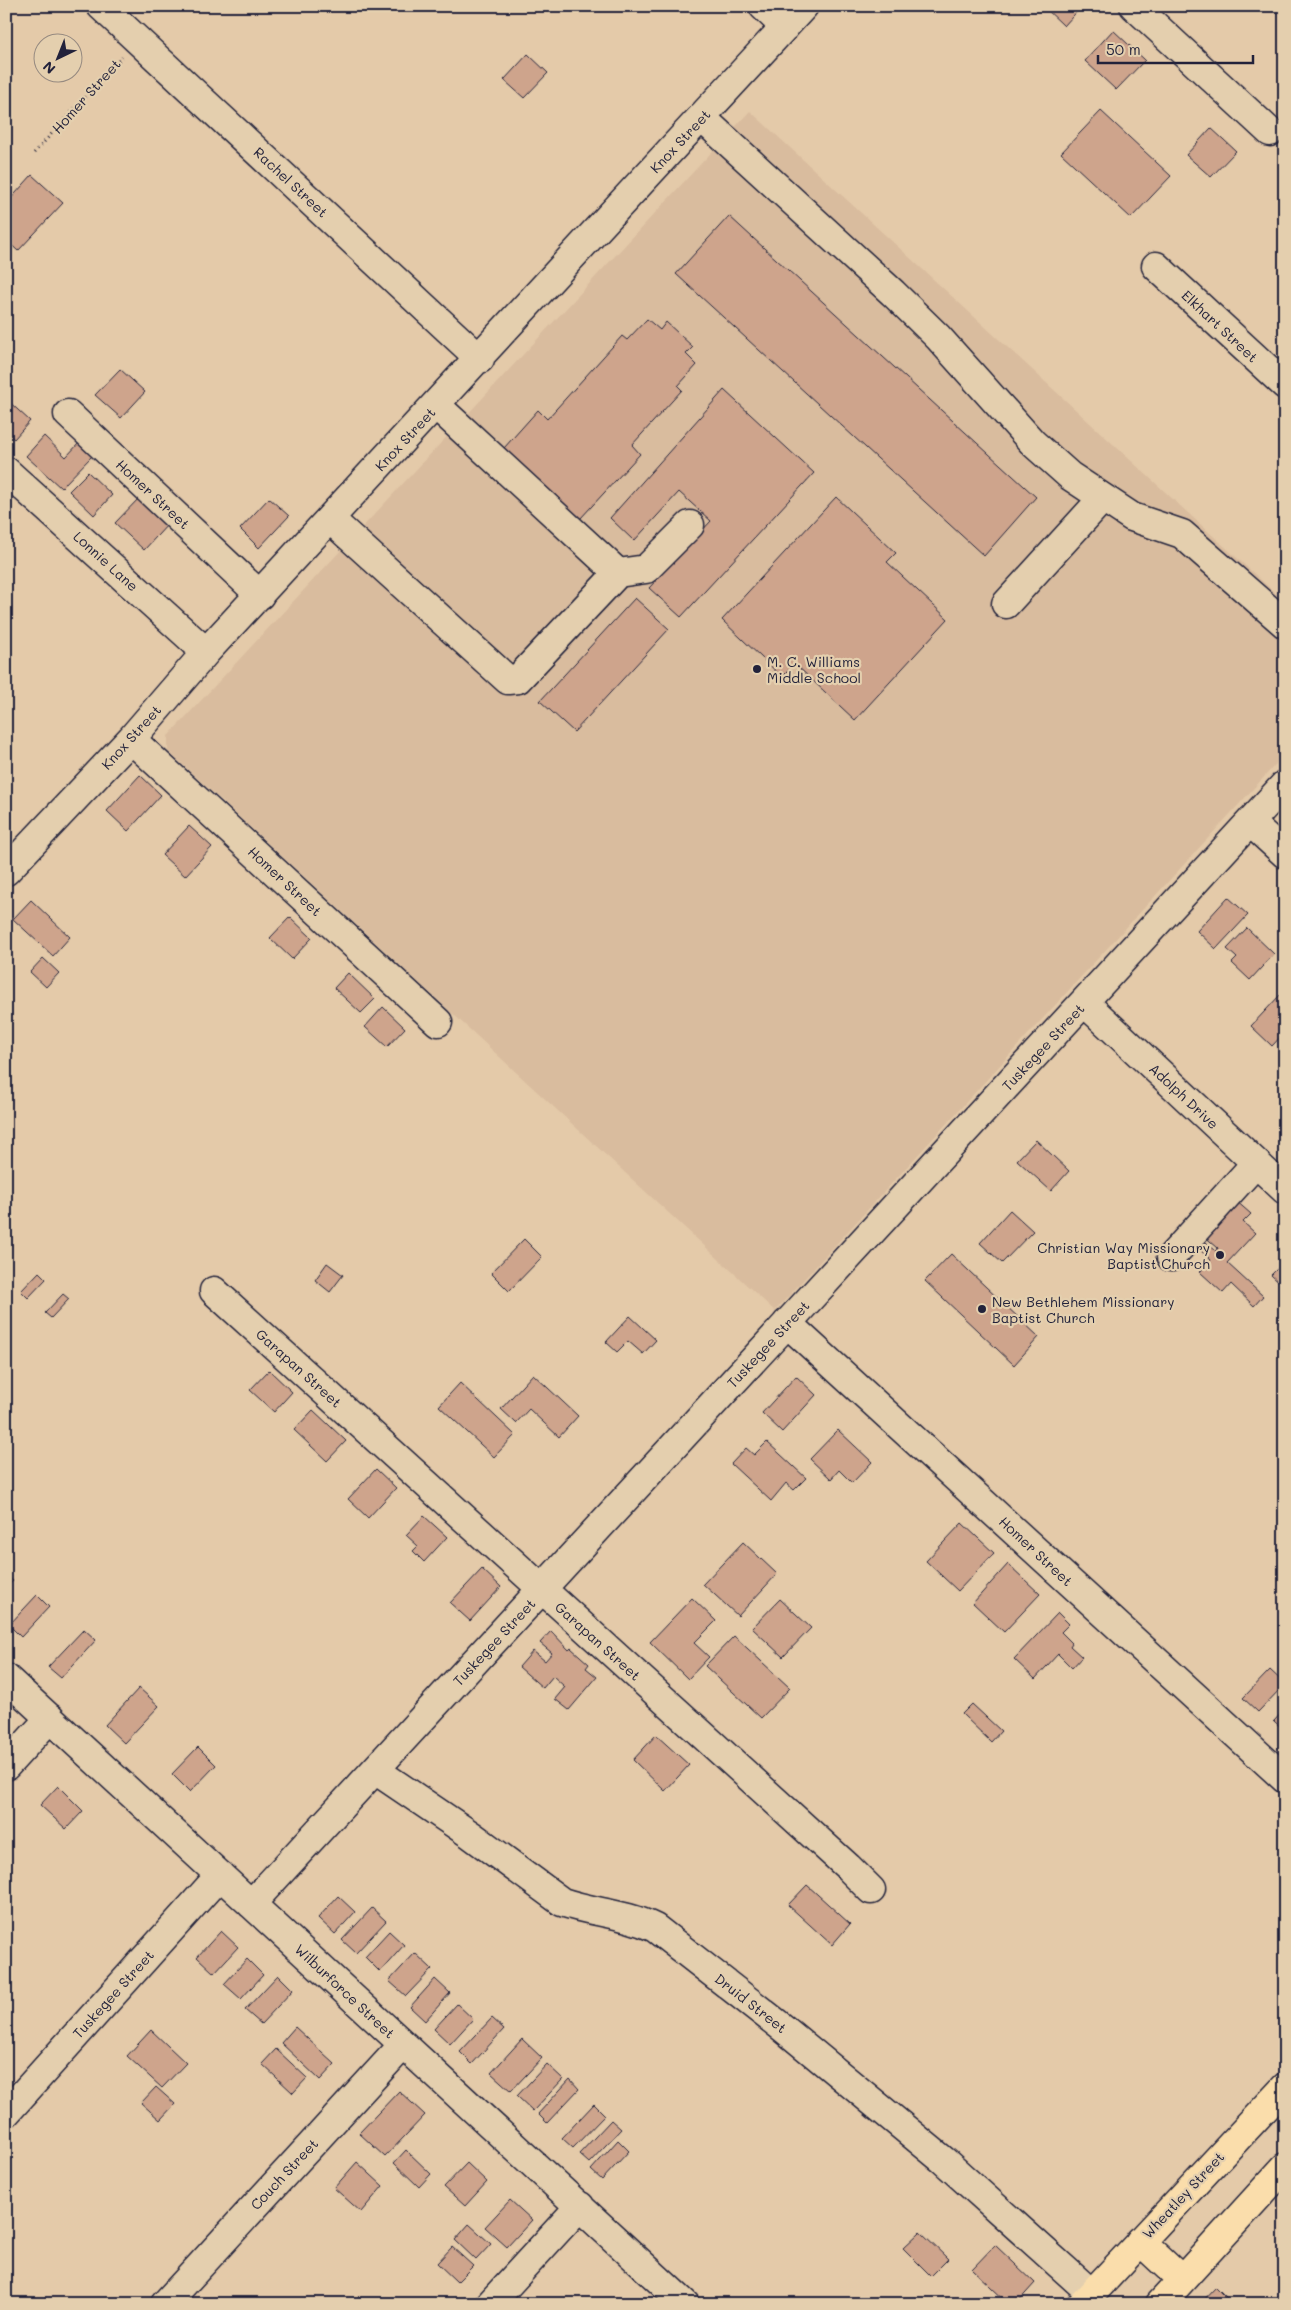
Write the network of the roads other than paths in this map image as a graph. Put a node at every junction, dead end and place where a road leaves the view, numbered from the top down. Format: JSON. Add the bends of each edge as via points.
{"nodes":[{"id":1,"x":101,"y":6,"type":"edge"},
{"id":2,"x":763,"y":6,"type":"edge"},
{"id":3,"x":804,"y":6,"type":"edge"},
{"id":4,"x":1134,"y":6,"type":"edge"},
{"id":5,"x":785,"y":27,"type":"junction"},
{"id":6,"x":702,"y":118,"type":"junction"},
{"id":7,"x":1270,"y":132,"type":"dead end"},
{"id":8,"x":1156,"y":266,"type":"dead end"},
{"id":9,"x":480,"y":358,"type":"junction"},
{"id":10,"x":1285,"y":385,"type":"edge"},
{"id":11,"x":436,"y":405,"type":"junction"},
{"id":12,"x":68,"y":414,"type":"dead end"},
{"id":13,"x":6,"y":471,"type":"edge"},
{"id":14,"x":1102,"y":499,"type":"junction"},
{"id":15,"x":330,"y":519,"type":"junction"},
{"id":16,"x":690,"y":525,"type":"dead end"},
{"id":17,"x":618,"y":573,"type":"junction"},
{"id":18,"x":260,"y":595,"type":"junction"},
{"id":19,"x":1006,"y":604,"type":"dead end"},
{"id":20,"x":1285,"y":624,"type":"edge"},
{"id":21,"x":206,"y":652,"type":"junction"},
{"id":22,"x":131,"y":739,"type":"junction"},
{"id":23,"x":1285,"y":784,"type":"edge"},
{"id":24,"x":1250,"y":822,"type":"junction"},
{"id":25,"x":1285,"y":854,"type":"edge"},
{"id":26,"x":6,"y":871,"type":"edge"},
{"id":27,"x":1084,"y":1002,"type":"junction"},
{"id":28,"x":438,"y":1022,"type":"dead end"},
{"id":29,"x":1256,"y":1163,"type":"junction"},
{"id":30,"x":1285,"y":1190,"type":"edge"},
{"id":31,"x":1171,"y":1257,"type":"dead end"},
{"id":32,"x":214,"y":1291,"type":"dead end"},
{"id":33,"x":787,"y":1323,"type":"junction"},
{"id":34,"x":543,"y":1590,"type":"junction"},
{"id":35,"x":6,"y":1678,"type":"edge"},
{"id":36,"x":50,"y":1718,"type":"junction"},
{"id":37,"x":6,"y":1766,"type":"edge"},
{"id":38,"x":375,"y":1770,"type":"junction"},
{"id":39,"x":1285,"y":1779,"type":"edge"},
{"id":40,"x":220,"y":1875,"type":"junction"},
{"id":41,"x":871,"y":1890,"type":"dead end"},
{"id":42,"x":251,"y":1904,"type":"junction"},
{"id":43,"x":403,"y":2045,"type":"junction"},
{"id":44,"x":1285,"y":2087,"type":"edge"},
{"id":45,"x":6,"y":2113,"type":"edge"},
{"id":46,"x":1285,"y":2167,"type":"edge"},
{"id":47,"x":580,"y":2206,"type":"junction"},
{"id":48,"x":1140,"y":2241,"type":"junction"},
{"id":49,"x":1182,"y":2280,"type":"junction"},
{"id":50,"x":1086,"y":2298,"type":"edge"},
{"id":51,"x":166,"y":2304,"type":"edge"},
{"id":52,"x":490,"y":2304,"type":"edge"},
{"id":53,"x":685,"y":2304,"type":"edge"},
{"id":54,"x":1160,"y":2304,"type":"edge"}],
"edges":[{"from":1,"to":9,"type":"street","name":"Rachel Street"},
{"from":2,"to":5,"type":"street"},
{"from":3,"to":5,"type":"street","name":"Knox Street"},
{"from":4,"to":7,"type":"street"},
{"from":5,"to":6,"type":"street","name":"Knox Street"},
{"from":6,"to":9,"type":"street","name":"Knox Street"},
{"from":6,"to":14,"type":"street","via":[[938,337],[1033,443]]},
{"from":8,"to":10,"type":"street","name":"Elkhart Street"},
{"from":9,"to":11,"type":"street","name":"Knox Street"},
{"from":11,"to":15,"type":"street","name":"Knox Street"},
{"from":11,"to":17,"type":"street"},
{"from":12,"to":18,"type":"street","name":"Homer Street"},
{"from":13,"to":21,"type":"street","name":"Lonnie Lane"},
{"from":14,"to":19,"type":"street"},
{"from":14,"to":20,"type":"street","via":[[1132,517],[1182,534]]},
{"from":15,"to":17,"type":"street","via":[[508,680],[518,679]]},
{"from":15,"to":18,"type":"street","name":"Knox Street"},
{"from":16,"to":17,"type":"street","via":[[646,569]]},
{"from":18,"to":21,"type":"street","name":"Knox Street"},
{"from":21,"to":22,"type":"street","name":"Knox Street"},
{"from":22,"to":26,"type":"street","name":"Knox Street"},
{"from":22,"to":28,"type":"street","name":"Homer Street"},
{"from":23,"to":24,"type":"street","name":"Tuskegee Street"},
{"from":24,"to":25,"type":"street"},
{"from":24,"to":27,"type":"street","name":"Tuskegee Street"},
{"from":27,"to":29,"type":"street","name":"Adolph Drive"},
{"from":27,"to":33,"type":"street","name":"Tuskegee Street"},
{"from":29,"to":30,"type":"street","name":"Adolph Drive"},
{"from":29,"to":31,"type":"street"},
{"from":32,"to":34,"type":"street","name":"Garapan Street"},
{"from":33,"to":34,"type":"street","name":"Tuskegee Street"},
{"from":33,"to":39,"type":"street","name":"Homer Street"},
{"from":34,"to":38,"type":"street","name":"Tuskegee Street"},
{"from":34,"to":41,"type":"street","name":"Garapan Street"},
{"from":35,"to":36,"type":"street","name":"Wilburforce Street"},
{"from":36,"to":37,"type":"street"},
{"from":36,"to":40,"type":"street","name":"Wilburforce Street"},
{"from":38,"to":42,"type":"street","name":"Tuskegee Street"},
{"from":38,"to":50,"type":"street","name":"Druid Street","via":[[479,1840],[562,1902],[622,1915],[655,1928],[943,2160]]},
{"from":40,"to":42,"type":"street","name":"Wilburforce Street"},
{"from":40,"to":45,"type":"street","name":"Tuskegee Street"},
{"from":42,"to":43,"type":"street","name":"Wilburforce Street"},
{"from":43,"to":47,"type":"street","name":"Wilburforce Street"},
{"from":43,"to":51,"type":"street","name":"Couch Street"},
{"from":44,"to":48,"type":"main road","name":"Wheatley Street"},
{"from":46,"to":49,"type":"main road"},
{"from":47,"to":52,"type":"street"},
{"from":47,"to":53,"type":"street","name":"Wilburforce Street"},
{"from":48,"to":49,"type":"main road"},
{"from":48,"to":50,"type":"main road","name":"Wheatley Street"},
{"from":49,"to":54,"type":"main road"}]}
